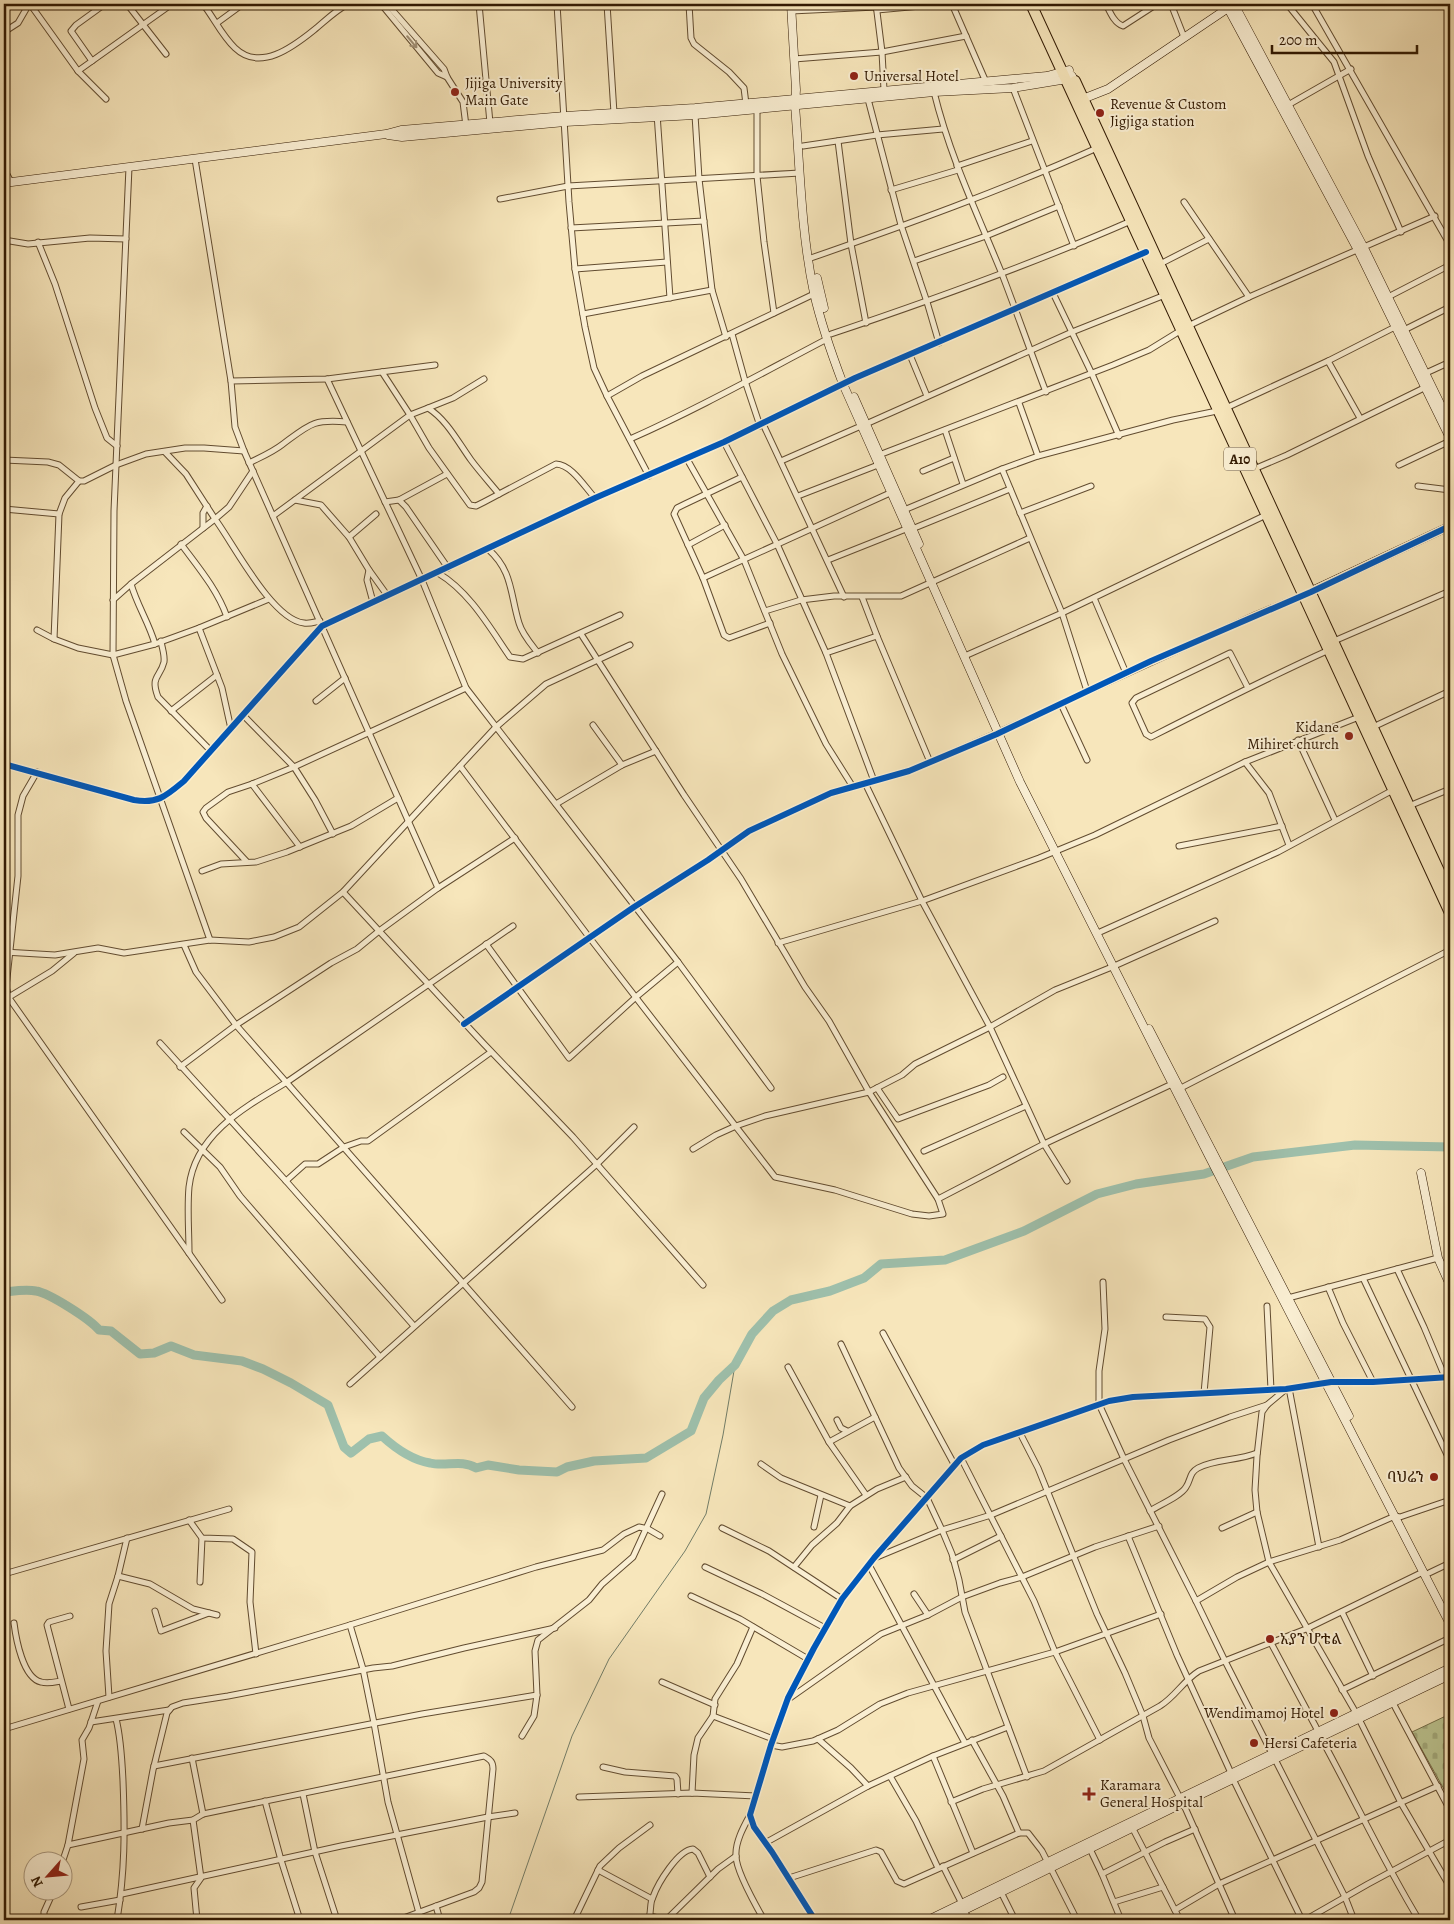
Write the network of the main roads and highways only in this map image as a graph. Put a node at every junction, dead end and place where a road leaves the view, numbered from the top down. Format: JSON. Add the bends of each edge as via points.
{"nodes":[{"id":1,"x":1031,"y":4,"type":"edge"},
{"id":2,"x":1038,"y":4,"type":"edge"},
{"id":3,"x":1232,"y":5,"type":"edge"},
{"id":4,"x":791,"y":7,"type":"edge"},
{"id":5,"x":1068,"y":74,"type":"junction"},
{"id":6,"x":1080,"y":100,"type":"junction"},
{"id":7,"x":797,"y":102,"type":"junction"},
{"id":8,"x":657,"y":113,"type":"junction"},
{"id":9,"x":565,"y":119,"type":"junction"},
{"id":10,"x":466,"y":129,"type":"junction"},
{"id":11,"x":7,"y":182,"type":"edge"},
{"id":12,"x":1361,"y":249,"type":"junction"},
{"id":13,"x":811,"y":259,"type":"junction"},
{"id":14,"x":1185,"y":328,"type":"junction"},
{"id":15,"x":829,"y":337,"type":"junction"},
{"id":16,"x":1221,"y":410,"type":"junction"},
{"id":17,"x":1450,"y":424,"type":"edge"},
{"id":18,"x":863,"y":425,"type":"junction"},
{"id":19,"x":1450,"y":439,"type":"edge"},
{"id":20,"x":1450,"y":526,"type":"edge"},
{"id":21,"x":909,"y":529,"type":"junction"},
{"id":22,"x":933,"y":582,"type":"junction"},
{"id":23,"x":1307,"y":594,"type":"junction"},
{"id":24,"x":1331,"y":646,"type":"junction"},
{"id":25,"x":999,"y":733,"type":"junction"},
{"id":26,"x":1057,"y":851,"type":"junction"},
{"id":27,"x":1447,"y":880,"type":"edge"},
{"id":28,"x":1450,"y":895,"type":"edge"},
{"id":29,"x":1450,"y":913,"type":"edge"},
{"id":30,"x":1114,"y":966,"type":"junction"},
{"id":31,"x":1421,"y":1173,"type":"dead end"},
{"id":32,"x":1234,"y":1199,"type":"junction"},
{"id":33,"x":1450,"y":1285,"type":"edge"},
{"id":34,"x":1328,"y":1382,"type":"junction"},
{"id":35,"x":1426,"y":1572,"type":"junction"},
{"id":36,"x":1450,"y":1615,"type":"edge"},
{"id":37,"x":1450,"y":1624,"type":"edge"},
{"id":38,"x":1450,"y":1668,"type":"edge"},
{"id":39,"x":1450,"y":1675,"type":"edge"},
{"id":40,"x":1357,"y":1716,"type":"junction"},
{"id":41,"x":1132,"y":1825,"type":"junction"},
{"id":42,"x":1049,"y":1865,"type":"junction"},
{"id":43,"x":963,"y":1907,"type":"junction"},
{"id":44,"x":928,"y":1920,"type":"edge"},
{"id":45,"x":944,"y":1920,"type":"edge"}],
"edges":[{"from":1,"to":5,"type":"highway","number":"A10"},
{"from":2,"to":5,"type":"highway","number":"A10"},
{"from":3,"to":6,"type":"main road","via":[[1108,89]]},
{"from":3,"to":12,"type":"main road"},
{"from":3,"to":12,"type":"main road","via":[[1288,105]]},
{"from":4,"to":7,"type":"main road"},
{"from":5,"to":6,"type":"highway","number":"A10"},
{"from":5,"to":7,"type":"main road","via":[[884,90]]},
{"from":5,"to":7,"type":"main road","via":[[1013,88]]},
{"from":6,"to":14,"type":"highway","number":"A10","via":[[1160,264]]},
{"from":6,"to":14,"type":"highway","number":"A10","via":[[1098,148]]},
{"from":7,"to":8,"type":"main road"},
{"from":7,"to":8,"type":"main road","via":[[695,114]]},
{"from":7,"to":13,"type":"main road"},
{"from":7,"to":13,"type":"main road","via":[[800,172]]},
{"from":8,"to":9,"type":"main road"},
{"from":8,"to":9,"type":"main road","via":[[614,113]]},
{"from":9,"to":10,"type":"main road"},
{"from":9,"to":10,"type":"main road","via":[[490,123]]},
{"from":10,"to":11,"type":"main road","via":[[386,134]]},
{"from":12,"to":17,"type":"main road"},
{"from":12,"to":19,"type":"main road"},
{"from":13,"to":15,"type":"main road"},
{"from":13,"to":15,"type":"main road","via":[[814,294]]},
{"from":14,"to":16,"type":"highway","number":"A10"},
{"from":15,"to":18,"type":"main road"},
{"from":16,"to":23,"type":"highway","number":"A10","via":[[1266,515]]},
{"from":16,"to":23,"type":"highway","number":"A10","via":[[1253,470]]},
{"from":18,"to":21,"type":"main road","via":[[890,493]]},
{"from":18,"to":21,"type":"main road","via":[[904,510]]},
{"from":20,"to":23,"type":"main road"},
{"from":21,"to":22,"type":"main road"},
{"from":22,"to":25,"type":"main road"},
{"from":22,"to":25,"type":"main road"},
{"from":23,"to":24,"type":"highway","number":"A10"},
{"from":24,"to":27,"type":"highway","number":"A10"},
{"from":24,"to":29,"type":"highway","number":"A10","via":[[1359,716]]},
{"from":25,"to":26,"type":"main road"},
{"from":26,"to":30,"type":"main road"},
{"from":26,"to":30,"type":"main road","via":[[1100,932]]},
{"from":27,"to":28,"type":"highway","number":"A10"},
{"from":30,"to":32,"type":"main road"},
{"from":31,"to":33,"type":"main road","via":[[1439,1261]]},
{"from":32,"to":34,"type":"main road"},
{"from":32,"to":34,"type":"main road","via":[[1288,1298]]},
{"from":34,"to":35,"type":"main road"},
{"from":35,"to":36,"type":"main road"},
{"from":35,"to":37,"type":"main road"},
{"from":38,"to":40,"type":"main road"},
{"from":39,"to":40,"type":"main road","via":[[1393,1703]]},
{"from":40,"to":41,"type":"main road"},
{"from":41,"to":42,"type":"main road"},
{"from":41,"to":42,"type":"main road","via":[[1090,1849]]},
{"from":42,"to":43,"type":"main road"},
{"from":42,"to":43,"type":"main road","via":[[1001,1892]]},
{"from":43,"to":44,"type":"main road"},
{"from":43,"to":45,"type":"main road"}]}
